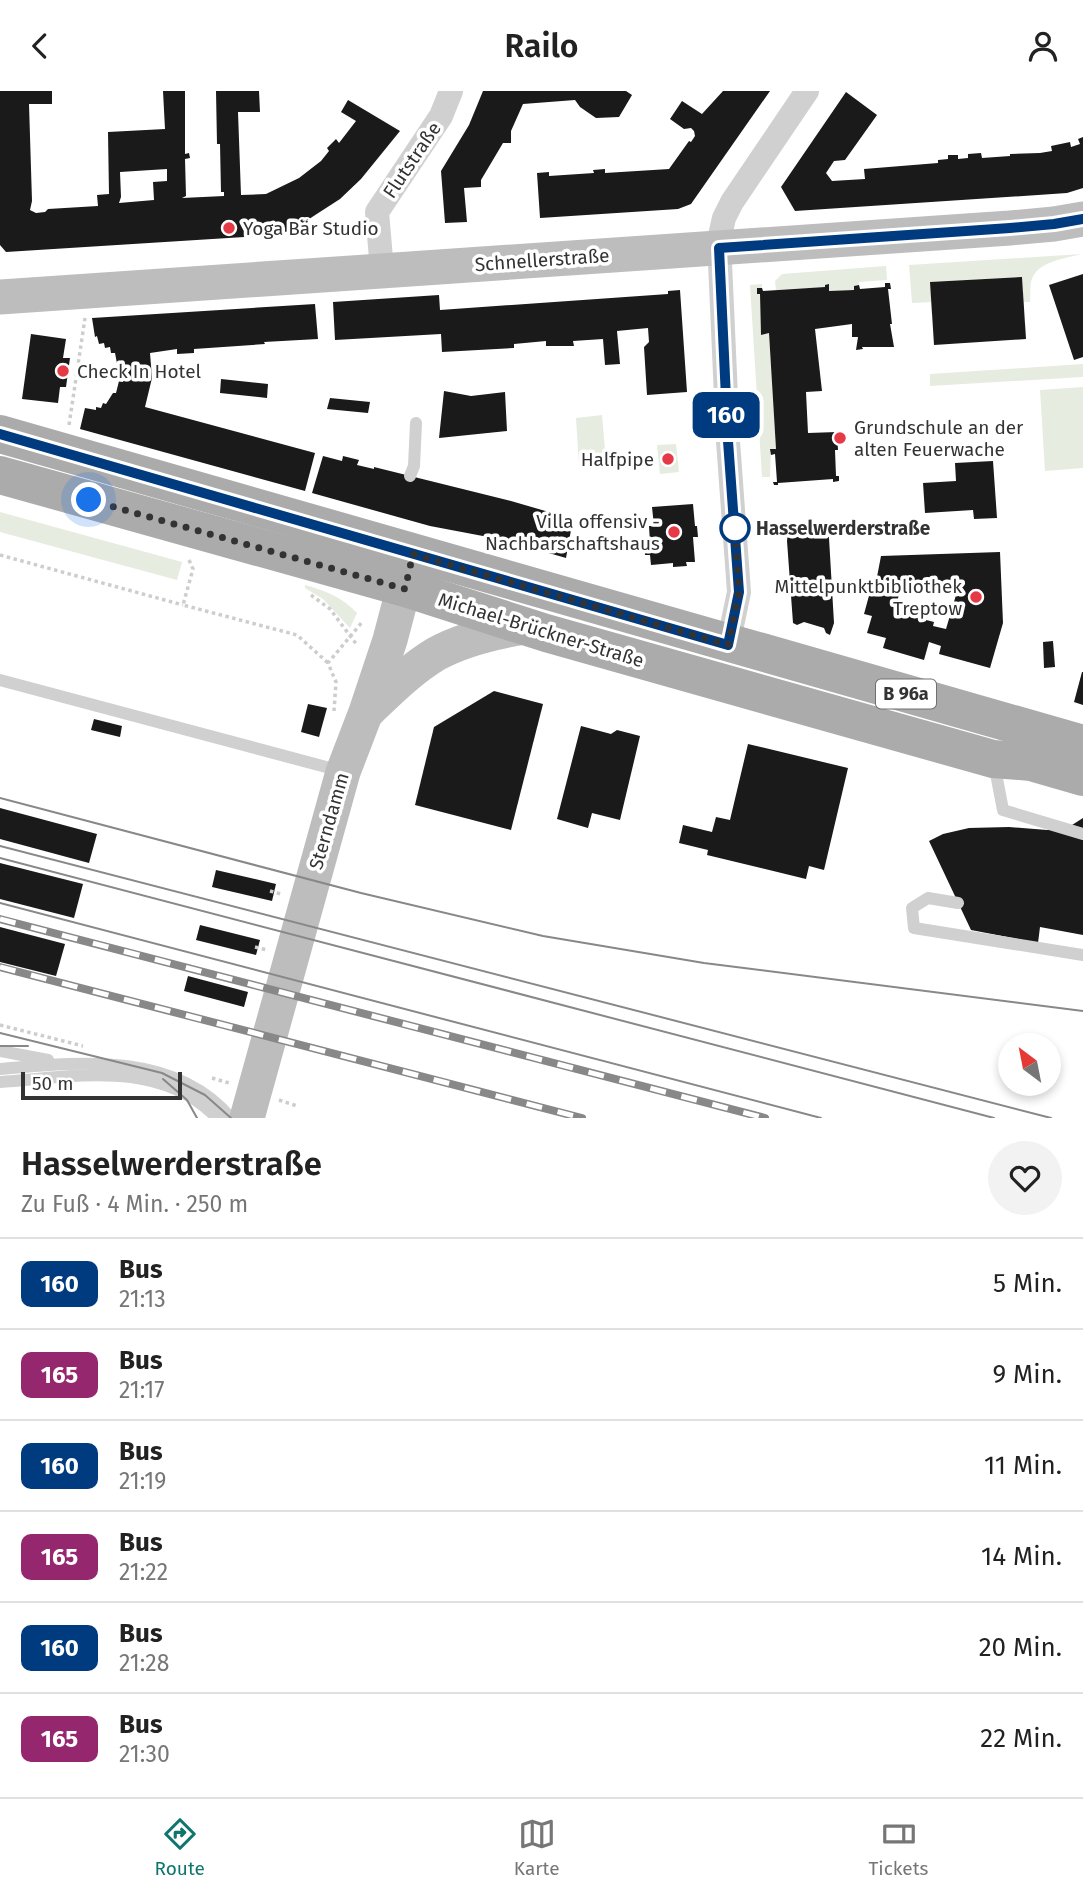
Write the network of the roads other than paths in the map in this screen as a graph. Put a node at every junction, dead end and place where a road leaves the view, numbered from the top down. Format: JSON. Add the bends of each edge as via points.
{"nodes":[{"id":1,"x":451,"y":91,"type":"edge"},
{"id":2,"x":807,"y":91,"type":"edge"},
{"id":3,"x":1083,"y":219,"type":"edge"},
{"id":4,"x":719,"y":248,"type":"junction"},
{"id":5,"x":382,"y":270,"type":"junction"},
{"id":6,"x":0,"y":297,"type":"edge"},
{"id":7,"x":416,"y":423,"type":"dead end"},
{"id":8,"x":3,"y":427,"type":"edge"},
{"id":9,"x":0,"y":475,"type":"edge"},
{"id":10,"x":411,"y":476,"type":"dead end"},
{"id":11,"x":409,"y":571,"type":"junction"},
{"id":12,"x":524,"y":627,"type":"junction"},
{"id":13,"x":728,"y":645,"type":"junction"},
{"id":14,"x":0,"y":680,"type":"edge"},
{"id":15,"x":366,"y":712,"type":"junction"},
{"id":16,"x":1083,"y":744,"type":"edge"},
{"id":17,"x":993,"y":759,"type":"junction"},
{"id":18,"x":343,"y":772,"type":"junction"},
{"id":19,"x":1083,"y":777,"type":"edge"},
{"id":20,"x":1083,"y":834,"type":"edge"},
{"id":21,"x":958,"y":903,"type":"dead end"},
{"id":22,"x":1083,"y":955,"type":"edge"},
{"id":23,"x":0,"y":1051,"type":"edge"},
{"id":24,"x":65,"y":1063,"type":"junction"},
{"id":25,"x":0,"y":1069,"type":"edge"},
{"id":26,"x":0,"y":1082,"type":"edge"},
{"id":27,"x":256,"y":1109,"type":"edge"},
{"id":28,"x":217,"y":1118,"type":"edge"},
{"id":29,"x":232,"y":1118,"type":"edge"}],
"edges":[{"from":1,"to":5,"type":"street","name":"Flutstraße","via":[[441,116],[377,212]]},
{"from":2,"to":4,"type":"street","via":[[732,202]]},
{"from":3,"to":4,"type":"street","name":"Schnellerstraße"},
{"from":4,"to":5,"type":"street","name":"Schnellerstraße"},
{"from":4,"to":13,"type":"street","via":[[739,592]]},
{"from":5,"to":6,"type":"street","name":"Schnellerstraße"},
{"from":7,"to":10,"type":"lane"},
{"from":8,"to":11,"type":"main road","name":"Michael-Brückner-Straße","number":"B 96a"},
{"from":9,"to":11,"type":"main road","name":"Michael-Brückner-Straße","number":"B 96a"},
{"from":11,"to":12,"type":"main road","name":"Michael-Brückner-Straße","number":"B 96a"},
{"from":11,"to":13,"type":"main road","name":"Michael-Brückner-Straße","number":"B 96a"},
{"from":11,"to":15,"type":"street","name":"Sterndamm"},
{"from":12,"to":15,"type":"street","via":[[490,633],[435,655]]},
{"from":12,"to":17,"type":"main road","name":"Michael-Brückner-Straße","number":"B 96a"},
{"from":13,"to":16,"type":"main road","name":"Michael-Brückner-Straße","number":"B 96a"},
{"from":14,"to":18,"type":"lane"},
{"from":15,"to":18,"type":"street","name":"Sterndamm"},
{"from":17,"to":19,"type":"main road","name":"Michael-Brückner-Straße","number":"B 96a","via":[[1031,762]]},
{"from":17,"to":20,"type":"lane","via":[[1003,810]]},
{"from":18,"to":27,"type":"street","name":"Sterndamm"},
{"from":21,"to":22,"type":"lane","via":[[928,898],[912,908],[914,928]]},
{"from":23,"to":24,"type":"lane"},
{"from":24,"to":25,"type":"lane"},
{"from":24,"to":29,"type":"lane","via":[[135,1065],[162,1073],[205,1095]]},
{"from":26,"to":28,"type":"lane","via":[[143,1077],[175,1088]]}]}
